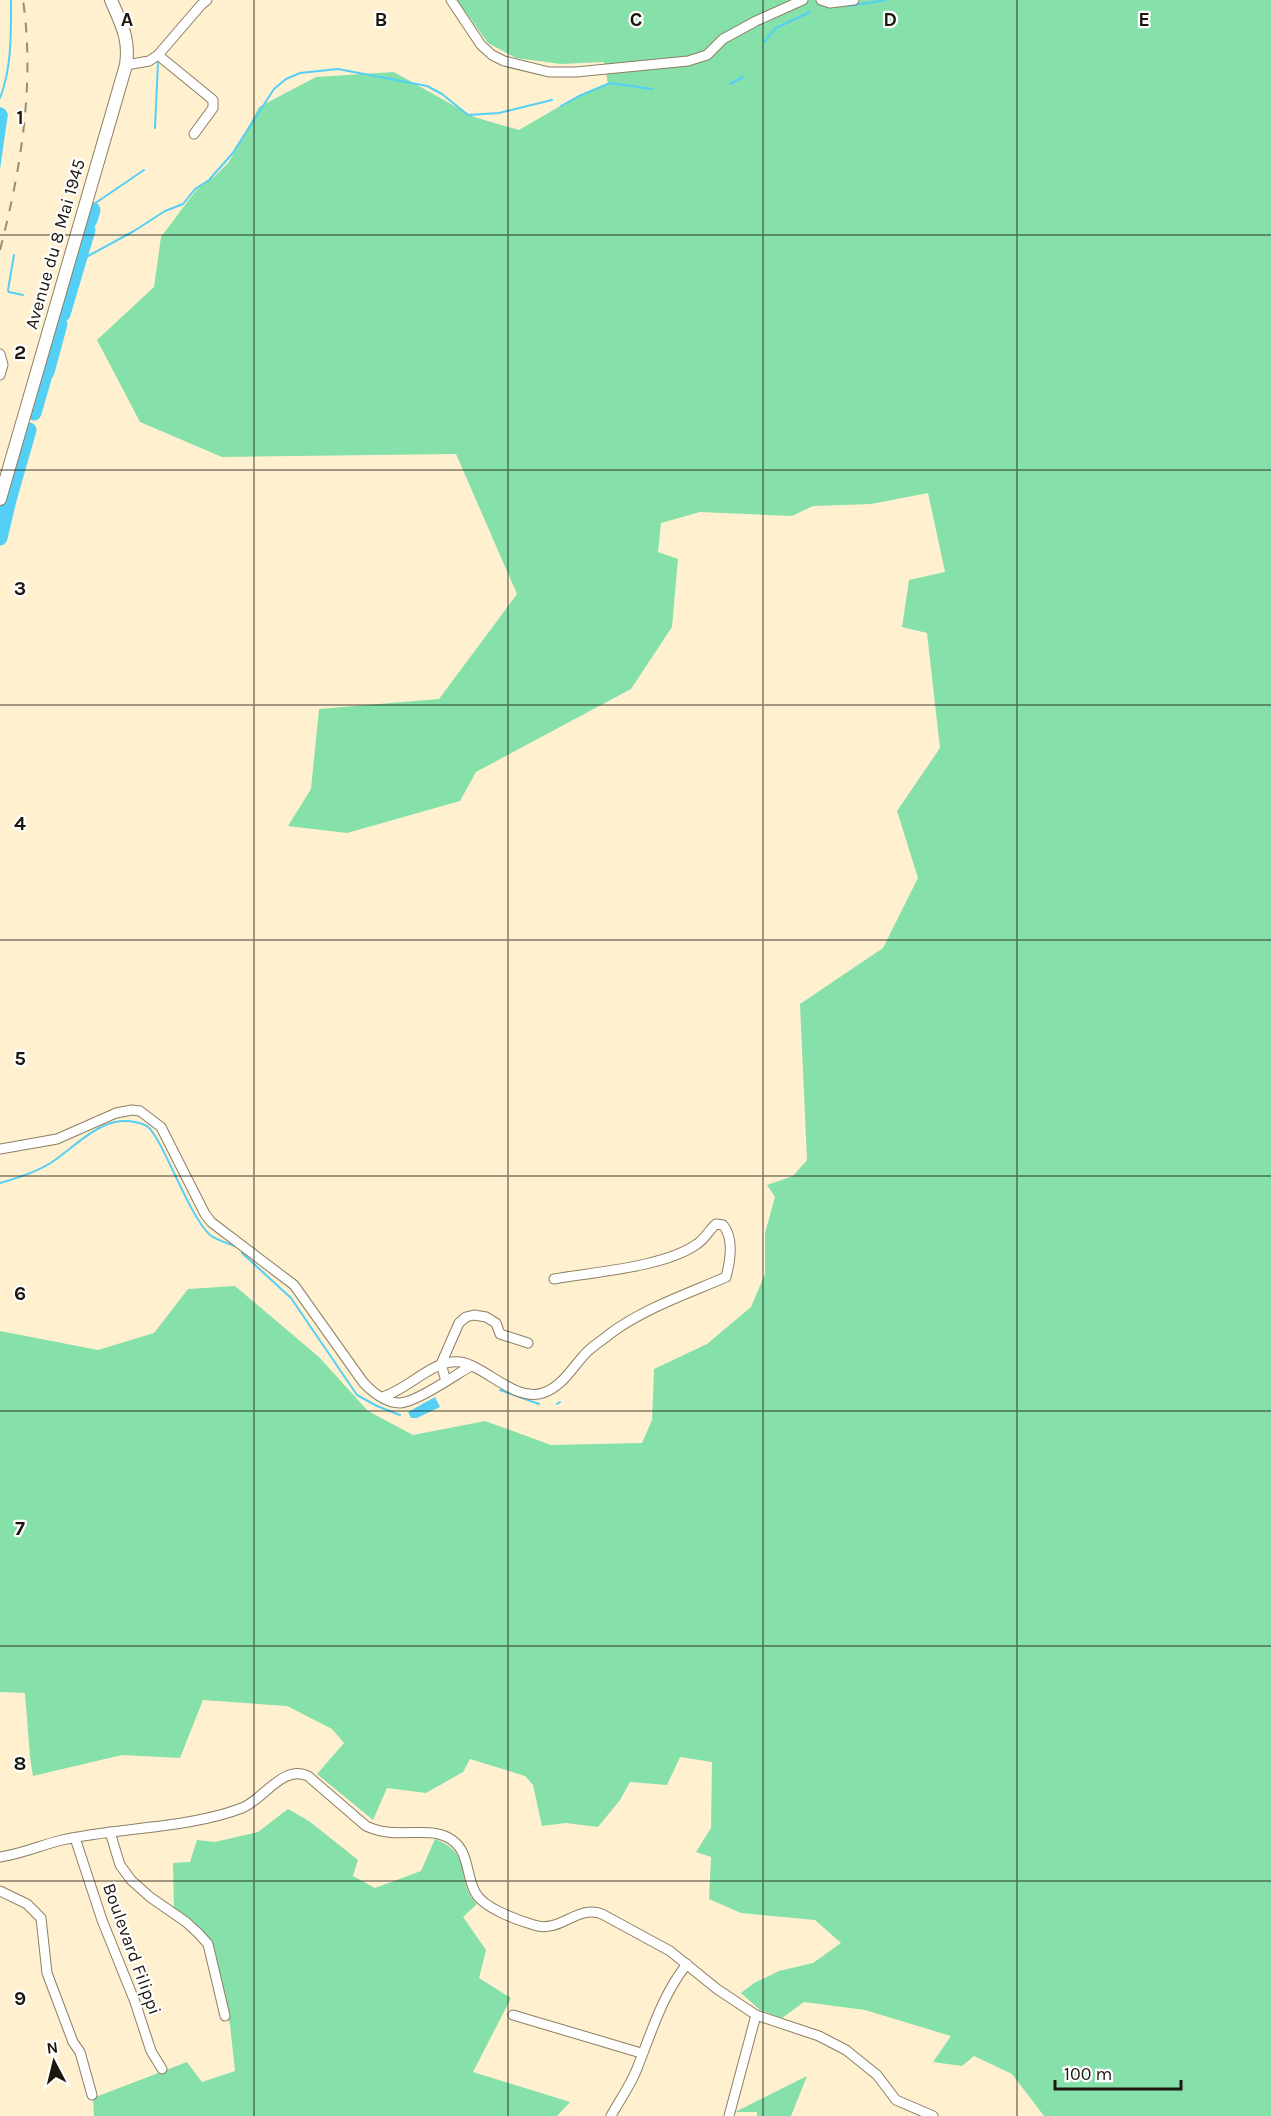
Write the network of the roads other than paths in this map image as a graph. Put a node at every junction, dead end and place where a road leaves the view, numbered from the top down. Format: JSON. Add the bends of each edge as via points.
{"nodes":[{"id":1,"x":111,"y":0,"type":"edge"},
{"id":2,"x":207,"y":0,"type":"edge"},
{"id":3,"x":451,"y":0,"type":"edge"},
{"id":4,"x":803,"y":0,"type":"edge"},
{"id":5,"x":821,"y":0,"type":"edge"},
{"id":6,"x":854,"y":0,"type":"edge"},
{"id":7,"x":158,"y":55,"type":"junction"},
{"id":8,"x":126,"y":65,"type":"junction"},
{"id":9,"x":194,"y":134,"type":"dead end"},
{"id":10,"x":0,"y":354,"type":"edge"},
{"id":11,"x":0,"y":375,"type":"edge"},
{"id":12,"x":0,"y":499,"type":"edge"},
{"id":13,"x":0,"y":1149,"type":"edge"},
{"id":14,"x":554,"y":1279,"type":"dead end"},
{"id":15,"x":528,"y":1343,"type":"dead end"},
{"id":16,"x":441,"y":1364,"type":"junction"},
{"id":17,"x":471,"y":1366,"type":"junction"},
{"id":18,"x":446,"y":1381,"type":"junction"},
{"id":19,"x":382,"y":1397,"type":"junction"},
{"id":20,"x":110,"y":1832,"type":"junction"},
{"id":21,"x":75,"y":1838,"type":"junction"},
{"id":22,"x":0,"y":1857,"type":"edge"},
{"id":23,"x":0,"y":1891,"type":"edge"},
{"id":24,"x":687,"y":1964,"type":"junction"},
{"id":25,"x":513,"y":2015,"type":"dead end"},
{"id":26,"x":756,"y":2015,"type":"junction"},
{"id":27,"x":225,"y":2016,"type":"dead end"},
{"id":28,"x":641,"y":2053,"type":"junction"},
{"id":29,"x":162,"y":2069,"type":"dead end"},
{"id":30,"x":92,"y":2095,"type":"dead end"},
{"id":31,"x":610,"y":2116,"type":"edge"},
{"id":32,"x":729,"y":2116,"type":"edge"},
{"id":33,"x":933,"y":2116,"type":"edge"}],
"edges":[{"from":1,"to":8,"type":"main road","name":"Avenue du 8 Mai 1945","via":[[126,36]]},
{"from":2,"to":7,"type":"street"},
{"from":3,"to":4,"type":"street","via":[[492,55],[549,72],[688,61],[707,55],[723,39]]},
{"from":5,"to":6,"type":"street"},
{"from":7,"to":8,"type":"street","via":[[149,61]]},
{"from":7,"to":9,"type":"street","via":[[213,100],[213,108]]},
{"from":8,"to":12,"type":"main road","name":"Avenue du 8 Mai 1945"},
{"from":10,"to":11,"type":"street"},
{"from":13,"to":19,"type":"street","via":[[57,1139],[116,1113],[132,1110],[148,1115],[161,1126],[205,1214],[294,1285],[363,1383]]},
{"from":14,"to":17,"type":"street","via":[[661,1260],[700,1243],[716,1224],[728,1231],[726,1277],[632,1319],[590,1350],[552,1389],[528,1394]]},
{"from":15,"to":16,"type":"street","via":[[500,1334],[496,1323],[474,1315],[459,1323]]},
{"from":16,"to":17,"type":"street","via":[[460,1362]]},
{"from":16,"to":18,"type":"street"},
{"from":16,"to":19,"type":"street"},
{"from":17,"to":18,"type":"street"},
{"from":18,"to":19,"type":"street","via":[[410,1401],[392,1402]]},
{"from":20,"to":21,"type":"street"},
{"from":20,"to":24,"type":"street","via":[[231,1812],[256,1800],[286,1776],[301,1773],[377,1831],[447,1837],[464,1854],[475,1893],[512,1917],[550,1928],[595,1911]]},
{"from":20,"to":27,"type":"street","via":[[120,1865],[131,1880],[208,1944]]},
{"from":21,"to":22,"type":"street"},
{"from":21,"to":29,"type":"street","name":"Boulevard Filippi","via":[[151,2051]]},
{"from":23,"to":30,"type":"street","via":[[27,1904],[41,1918],[47,1973],[80,2052]]},
{"from":24,"to":26,"type":"street"},
{"from":24,"to":28,"type":"street"},
{"from":25,"to":28,"type":"street"},
{"from":26,"to":32,"type":"street"},
{"from":26,"to":33,"type":"street","via":[[819,2036],[846,2050],[877,2075],[896,2100]]},
{"from":28,"to":31,"type":"street","via":[[636,2072]]}]}
